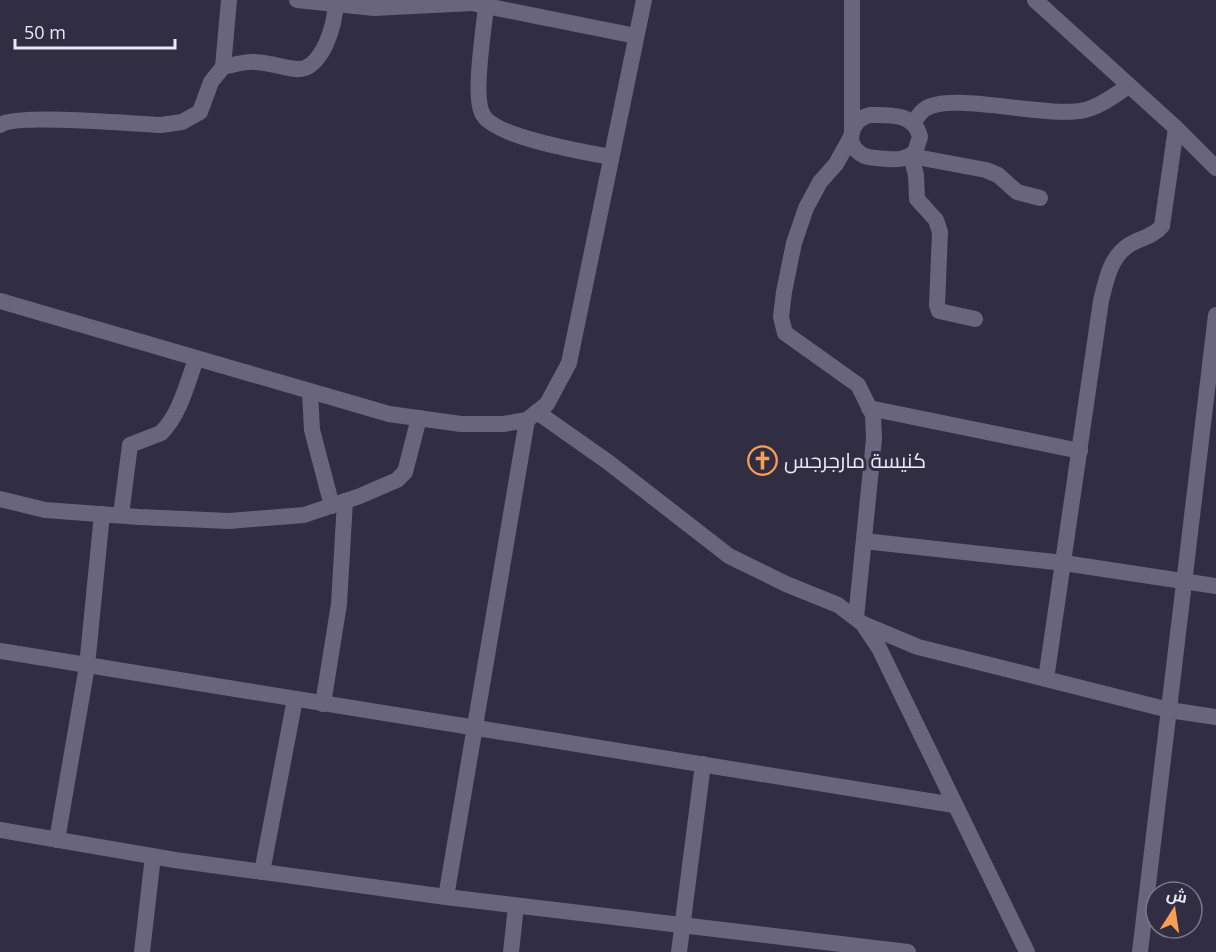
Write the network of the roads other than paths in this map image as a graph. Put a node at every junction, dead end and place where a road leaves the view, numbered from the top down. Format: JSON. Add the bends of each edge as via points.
{"nodes":[{"id":1,"x":229,"y":0,"type":"edge"},
{"id":2,"x":297,"y":0,"type":"edge"},
{"id":3,"x":644,"y":0,"type":"edge"},
{"id":4,"x":852,"y":0,"type":"edge"},
{"id":5,"x":1035,"y":0,"type":"edge"},
{"id":6,"x":476,"y":3,"type":"edge"},
{"id":7,"x":334,"y":4,"type":"junction"},
{"id":8,"x":636,"y":36,"type":"junction"},
{"id":9,"x":223,"y":67,"type":"junction"},
{"id":10,"x":1129,"y":86,"type":"junction"},
{"id":11,"x":913,"y":123,"type":"junction"},
{"id":12,"x":0,"y":125,"type":"edge"},
{"id":13,"x":1176,"y":128,"type":"junction"},
{"id":14,"x":851,"y":134,"type":"junction"},
{"id":15,"x":911,"y":156,"type":"junction"},
{"id":16,"x":611,"y":157,"type":"junction"},
{"id":17,"x":1216,"y":168,"type":"edge"},
{"id":18,"x":1040,"y":198,"type":"dead end"},
{"id":19,"x":0,"y":301,"type":"edge"},
{"id":20,"x":1216,"y":315,"type":"edge"},
{"id":21,"x":975,"y":319,"type":"dead end"},
{"id":22,"x":196,"y":359,"type":"junction"},
{"id":23,"x":310,"y":392,"type":"junction"},
{"id":24,"x":869,"y":408,"type":"junction"},
{"id":25,"x":532,"y":416,"type":"junction"},
{"id":26,"x":419,"y":418,"type":"junction"},
{"id":27,"x":1080,"y":451,"type":"junction"},
{"id":28,"x":0,"y":499,"type":"edge"},
{"id":29,"x":338,"y":503,"type":"junction"},
{"id":30,"x":102,"y":514,"type":"junction"},
{"id":31,"x":121,"y":515,"type":"junction"},
{"id":32,"x":864,"y":541,"type":"junction"},
{"id":33,"x":1064,"y":562,"type":"junction"},
{"id":34,"x":1185,"y":580,"type":"junction"},
{"id":35,"x":1216,"y":586,"type":"edge"},
{"id":36,"x":860,"y":621,"type":"junction"},
{"id":37,"x":0,"y":651,"type":"edge"},
{"id":38,"x":87,"y":666,"type":"junction"},
{"id":39,"x":1046,"y":679,"type":"junction"},
{"id":40,"x":295,"y":699,"type":"junction"},
{"id":41,"x":323,"y":704,"type":"junction"},
{"id":42,"x":1169,"y":710,"type":"junction"},
{"id":43,"x":1216,"y":717,"type":"edge"},
{"id":44,"x":476,"y":728,"type":"junction"},
{"id":45,"x":703,"y":764,"type":"junction"},
{"id":46,"x":954,"y":804,"type":"junction"},
{"id":47,"x":0,"y":830,"type":"edge"},
{"id":48,"x":57,"y":840,"type":"junction"},
{"id":49,"x":153,"y":856,"type":"junction"},
{"id":50,"x":262,"y":872,"type":"junction"},
{"id":51,"x":446,"y":897,"type":"junction"},
{"id":52,"x":516,"y":906,"type":"junction"},
{"id":53,"x":682,"y":926,"type":"junction"},
{"id":54,"x":855,"y":949,"type":"edge"},
{"id":55,"x":142,"y":952,"type":"edge"},
{"id":56,"x":511,"y":952,"type":"edge"},
{"id":57,"x":679,"y":952,"type":"edge"},
{"id":58,"x":908,"y":952,"type":"edge"},
{"id":59,"x":1027,"y":952,"type":"edge"},
{"id":60,"x":1140,"y":952,"type":"edge"}],
"edges":[{"from":1,"to":9,"type":"street"},
{"from":2,"to":7,"type":"street"},
{"from":3,"to":8,"type":"street"},
{"from":4,"to":14,"type":"street"},
{"from":5,"to":10,"type":"street"},
{"from":6,"to":7,"type":"street","via":[[374,8]]},
{"from":6,"to":8,"type":"street"},
{"from":6,"to":16,"type":"street","via":[[480,110],[485,118],[510,133]]},
{"from":7,"to":9,"type":"street","via":[[330,34],[311,67],[254,62]]},
{"from":8,"to":16,"type":"street"},
{"from":9,"to":12,"type":"street","via":[[211,82],[200,112],[182,122],[160,125],[28,118]]},
{"from":10,"to":11,"type":"street","via":[[1086,110],[1059,112],[936,104],[923,109]]},
{"from":10,"to":13,"type":"street"},
{"from":11,"to":14,"type":"street","via":[[904,118],[870,115],[860,119]]},
{"from":11,"to":15,"type":"street","via":[[920,143]]},
{"from":13,"to":17,"type":"street"},
{"from":13,"to":27,"type":"street","via":[[1162,226],[1127,246],[1108,273]]},
{"from":14,"to":15,"type":"street","via":[[854,148],[867,157]]},
{"from":14,"to":24,"type":"street","via":[[807,208],[794,243],[781,317],[785,333],[858,385]]},
{"from":15,"to":18,"type":"street","via":[[986,170],[1017,192]]},
{"from":15,"to":21,"type":"street","via":[[917,199],[936,220],[940,232],[939,311]]},
{"from":16,"to":25,"type":"street","via":[[569,363],[547,404]]},
{"from":19,"to":22,"type":"street"},
{"from":20,"to":34,"type":"street"},
{"from":22,"to":23,"type":"street"},
{"from":22,"to":31,"type":"street","via":[[181,401],[165,430],[130,445]]},
{"from":23,"to":26,"type":"street","via":[[389,414]]},
{"from":23,"to":29,"type":"street","via":[[312,430]]},
{"from":24,"to":27,"type":"street"},
{"from":24,"to":32,"type":"street","via":[[874,439]]},
{"from":25,"to":26,"type":"street","via":[[503,424]]},
{"from":25,"to":36,"type":"street","via":[[608,462],[729,556],[838,605]]},
{"from":25,"to":44,"type":"street"},
{"from":26,"to":29,"type":"street","via":[[405,472],[397,480]]},
{"from":27,"to":33,"type":"street"},
{"from":28,"to":30,"type":"street","via":[[45,510]]},
{"from":29,"to":31,"type":"street","via":[[304,515],[229,521]]},
{"from":29,"to":41,"type":"street","via":[[339,604]]},
{"from":30,"to":31,"type":"street"},
{"from":30,"to":38,"type":"street"},
{"from":32,"to":33,"type":"street"},
{"from":32,"to":36,"type":"street"},
{"from":33,"to":34,"type":"street"},
{"from":33,"to":39,"type":"street"},
{"from":34,"to":35,"type":"street"},
{"from":34,"to":42,"type":"street"},
{"from":36,"to":39,"type":"street","via":[[918,647]]},
{"from":36,"to":46,"type":"street","via":[[879,648]]},
{"from":37,"to":38,"type":"street"},
{"from":38,"to":40,"type":"street"},
{"from":38,"to":48,"type":"street"},
{"from":39,"to":42,"type":"street"},
{"from":40,"to":41,"type":"street"},
{"from":40,"to":50,"type":"street"},
{"from":41,"to":44,"type":"street"},
{"from":42,"to":43,"type":"street"},
{"from":42,"to":60,"type":"street"},
{"from":44,"to":45,"type":"street"},
{"from":44,"to":51,"type":"street"},
{"from":45,"to":46,"type":"street"},
{"from":45,"to":53,"type":"street"},
{"from":46,"to":59,"type":"street"},
{"from":47,"to":48,"type":"street"},
{"from":48,"to":49,"type":"street"},
{"from":49,"to":50,"type":"street"},
{"from":49,"to":55,"type":"street"},
{"from":50,"to":51,"type":"street"},
{"from":51,"to":52,"type":"street"},
{"from":52,"to":53,"type":"street"},
{"from":52,"to":56,"type":"street"},
{"from":53,"to":54,"type":"street"},
{"from":53,"to":57,"type":"street"},
{"from":54,"to":58,"type":"street"}]}
